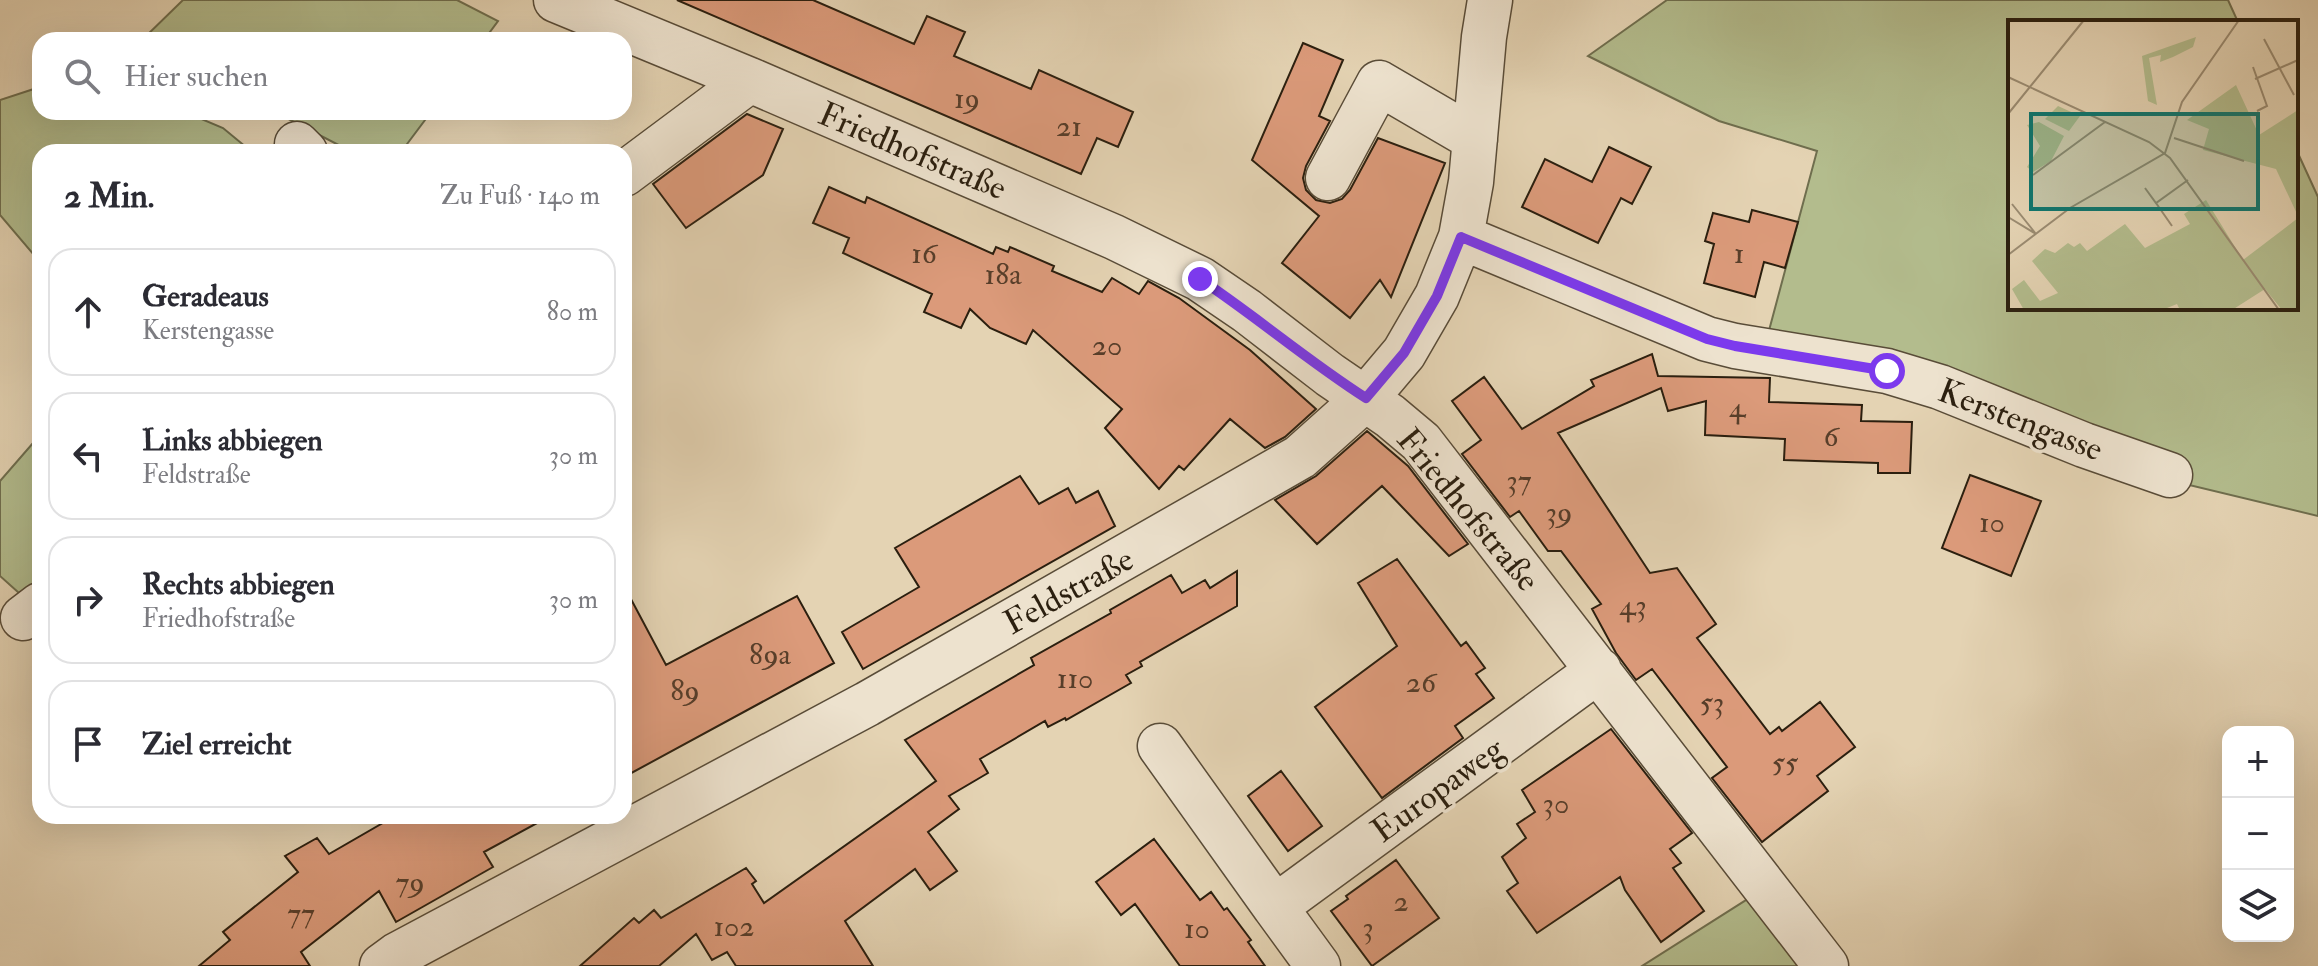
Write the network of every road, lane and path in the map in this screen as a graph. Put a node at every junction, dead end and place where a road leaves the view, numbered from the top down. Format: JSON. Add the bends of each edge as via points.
{"nodes":[{"id":1,"x":556,"y":0,"type":"edge"},
{"id":2,"x":1490,"y":0,"type":"edge"},
{"id":3,"x":750,"y":80,"type":"junction"},
{"id":4,"x":1475,"y":139,"type":"junction"},
{"id":5,"x":632,"y":168,"type":"edge"},
{"id":6,"x":1328,"y":178,"type":"dead end"},
{"id":7,"x":1461,"y":237,"type":"junction"},
{"id":8,"x":1366,"y":398,"type":"junction"},
{"id":9,"x":2170,"y":475,"type":"dead end"},
{"id":10,"x":1599,"y":670,"type":"junction"},
{"id":11,"x":1160,"y":746,"type":"dead end"},
{"id":12,"x":1275,"y":907,"type":"junction"},
{"id":13,"x":382,"y":966,"type":"edge"},
{"id":14,"x":1318,"y":966,"type":"edge"},
{"id":15,"x":1826,"y":966,"type":"edge"}],
"edges":[{"from":1,"to":3,"type":"street","name":"Friedhofstraße"},
{"from":2,"to":4,"type":"street","name":"Feldstraße"},
{"from":3,"to":5,"type":"street"},
{"from":3,"to":8,"type":"street","name":"Friedhofstraße","via":[[1200,279]]},
{"from":4,"to":6,"type":"street","via":[[1379,83]]},
{"from":4,"to":7,"type":"street","name":"Feldstraße"},
{"from":7,"to":8,"type":"street","name":"Feldstraße","via":[[1437,296],[1404,353]]},
{"from":7,"to":9,"type":"street","name":"Kerstengasse","via":[[1707,339],[1887,371]]},
{"from":8,"to":10,"type":"street","name":"Friedhofstraße","via":[[1421,442]]},
{"from":8,"to":13,"type":"street","name":"Feldstraße","via":[[1300,457],[1250,487],[867,704]]},
{"from":10,"to":12,"type":"street","name":"Europaweg"},
{"from":10,"to":15,"type":"street","name":"Friedhofstraße"},
{"from":11,"to":12,"type":"street"},
{"from":12,"to":14,"type":"street"}]}
